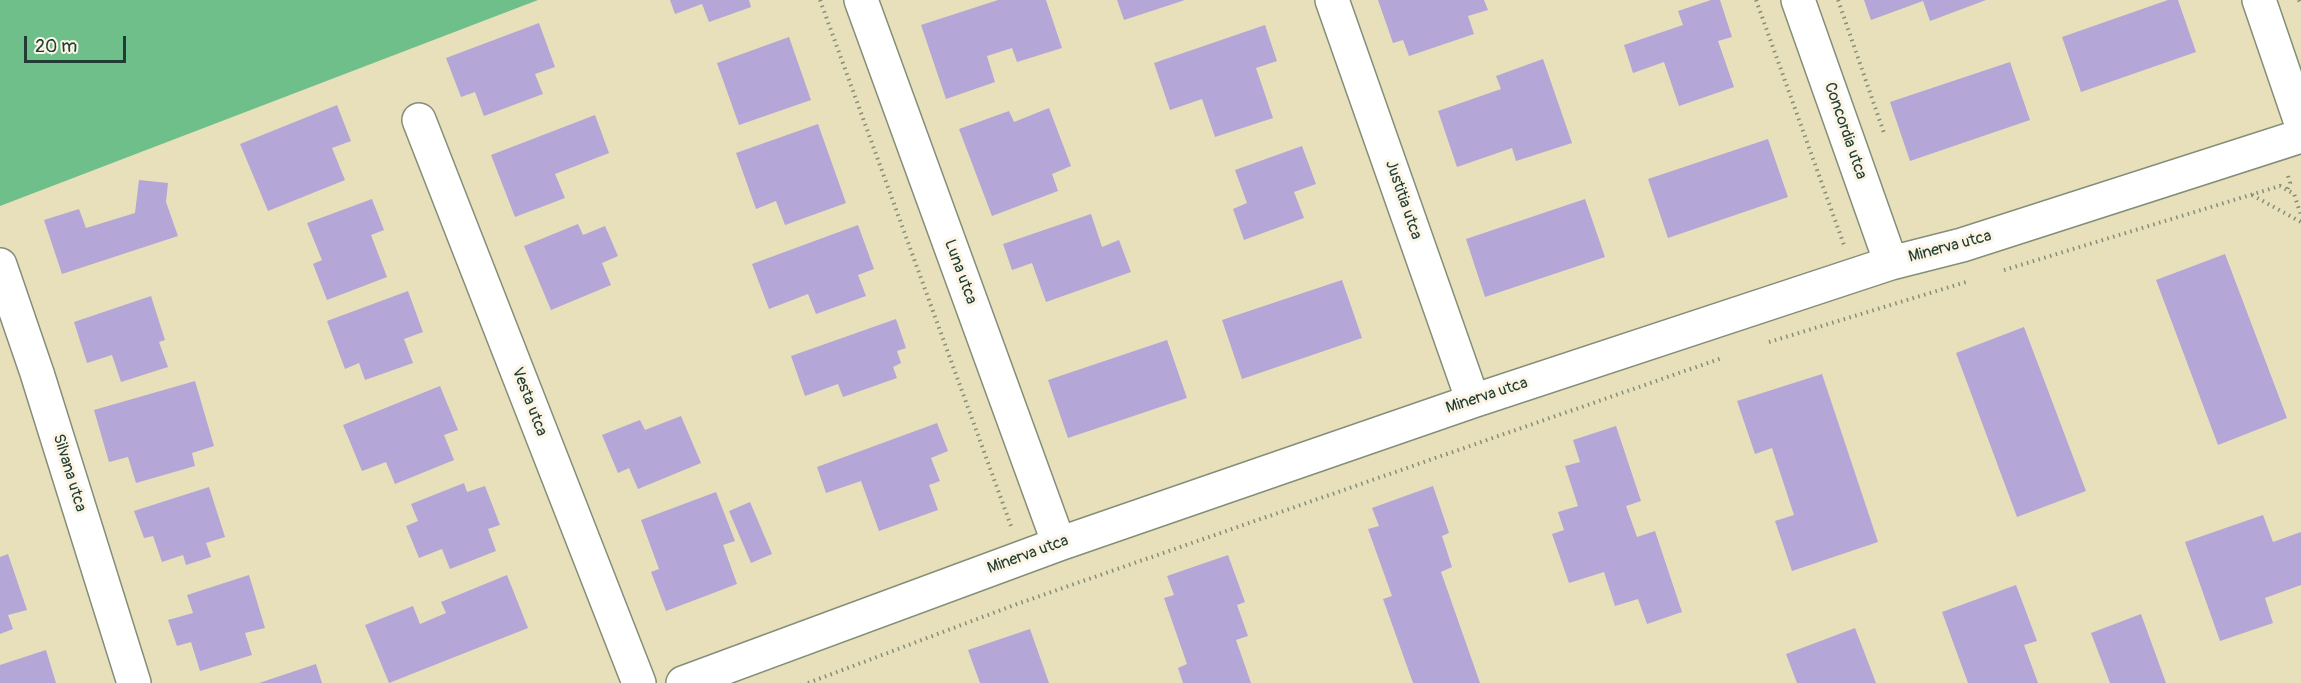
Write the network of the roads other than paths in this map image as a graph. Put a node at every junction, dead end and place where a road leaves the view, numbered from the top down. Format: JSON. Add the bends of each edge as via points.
{"nodes":[{"id":1,"x":861,"y":0,"type":"edge"},
{"id":2,"x":1332,"y":0,"type":"edge"},
{"id":3,"x":1798,"y":0,"type":"edge"},
{"id":4,"x":2259,"y":0,"type":"edge"},
{"id":5,"x":419,"y":120,"type":"dead end"},
{"id":6,"x":2301,"y":123,"type":"edge"},
{"id":7,"x":2301,"y":136,"type":"edge"},
{"id":8,"x":1891,"y":262,"type":"junction"},
{"id":9,"x":0,"y":265,"type":"edge"},
{"id":10,"x":1473,"y":401,"type":"junction"},
{"id":11,"x":1059,"y":544,"type":"junction"},
{"id":12,"x":134,"y":683,"type":"edge"},
{"id":13,"x":639,"y":683,"type":"edge"},
{"id":14,"x":683,"y":683,"type":"edge"}],
"edges":[{"from":1,"to":11,"type":"street","name":"Luna utca"},
{"from":2,"to":10,"type":"street","name":"Justitia utca"},
{"from":3,"to":8,"type":"street","name":"Concordia utca"},
{"from":4,"to":6,"type":"street"},
{"from":5,"to":13,"type":"street","name":"Vesta utca"},
{"from":7,"to":8,"type":"street","name":"Minerva utca","via":[[1962,246]]},
{"from":8,"to":10,"type":"street","name":"Minerva utca"},
{"from":9,"to":12,"type":"street","name":"Silvana utca"},
{"from":10,"to":11,"type":"street","name":"Minerva utca"},
{"from":11,"to":14,"type":"street","name":"Minerva utca"}]}
